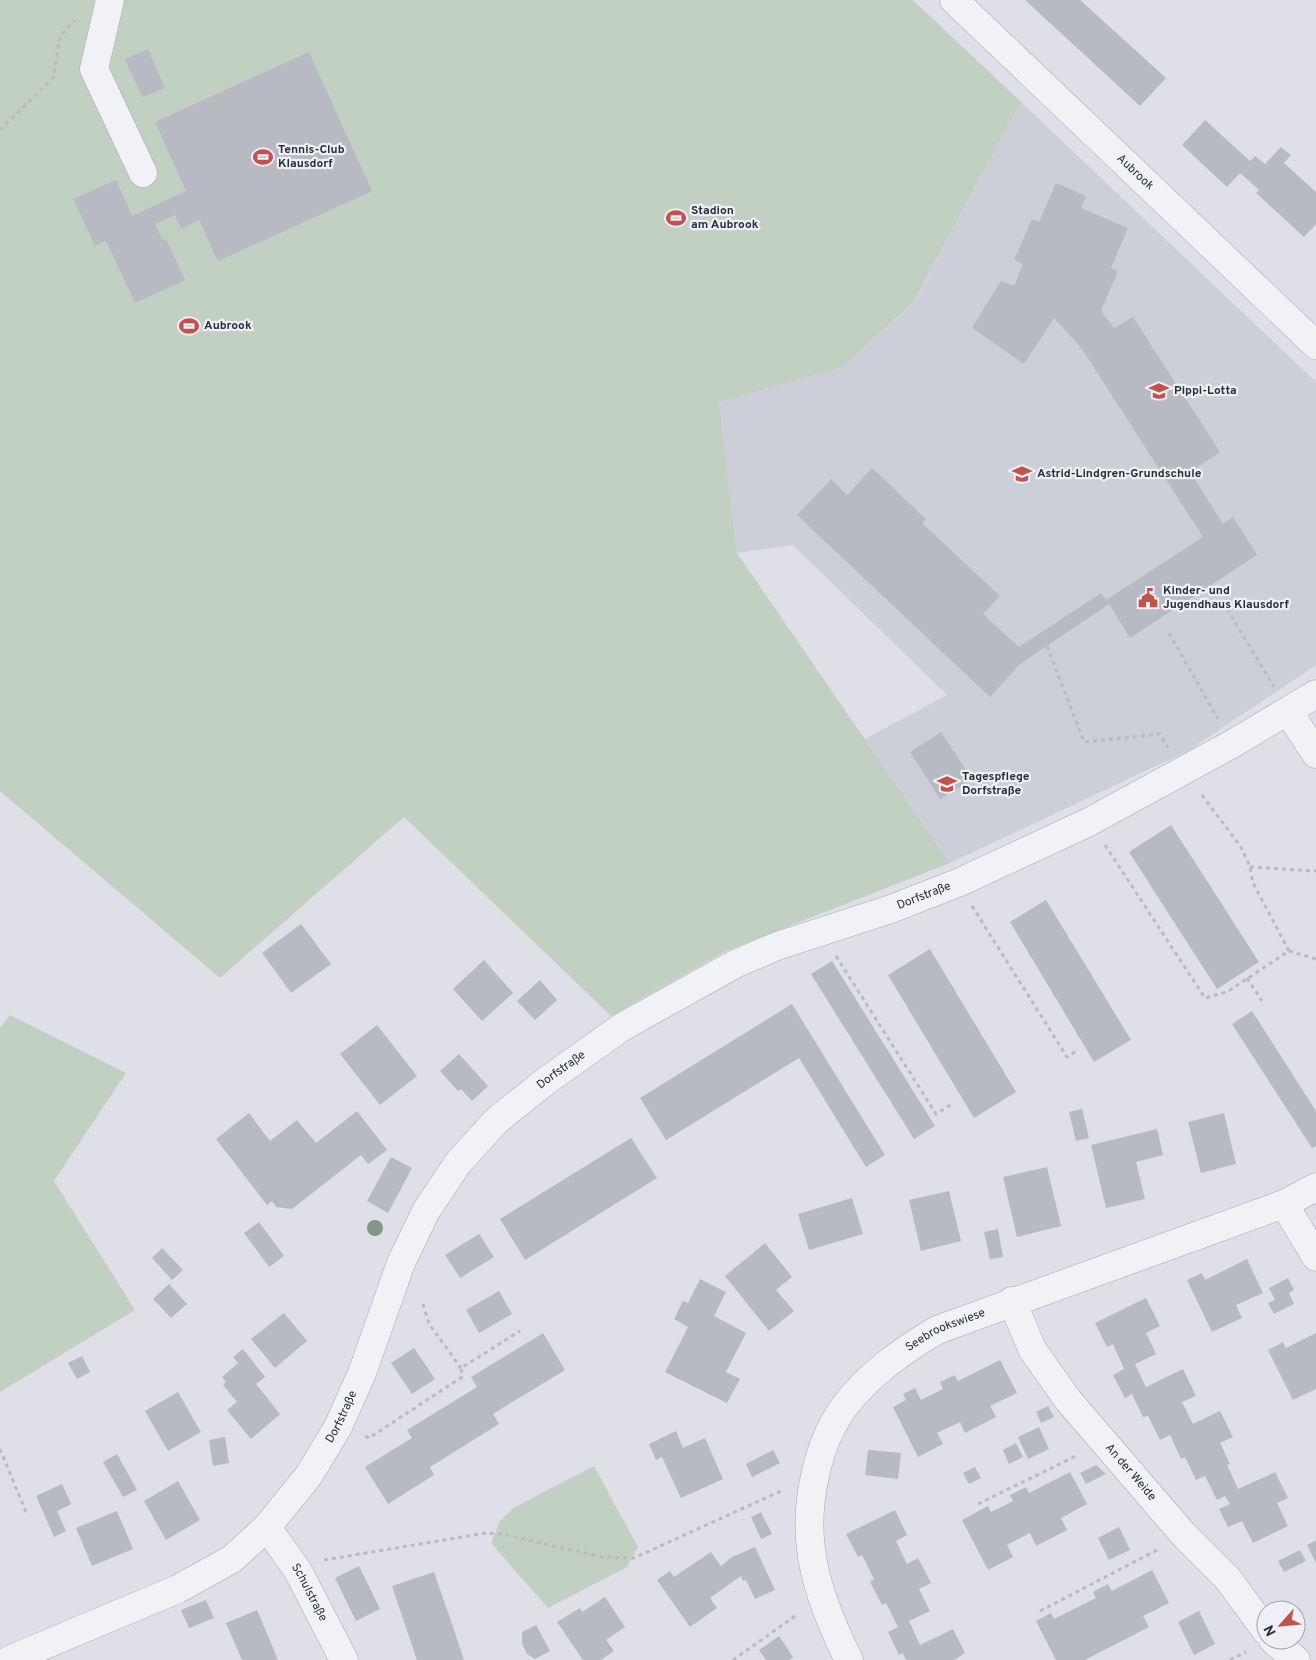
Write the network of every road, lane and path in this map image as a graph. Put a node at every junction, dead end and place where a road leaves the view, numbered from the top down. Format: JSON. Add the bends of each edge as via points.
{"nodes":[{"id":1,"x":110,"y":0,"type":"edge"},
{"id":2,"x":954,"y":0,"type":"edge"},
{"id":3,"x":80,"y":15,"type":"dead end"},
{"id":4,"x":0,"y":130,"type":"edge"},
{"id":5,"x":143,"y":173,"type":"dead end"},
{"id":6,"x":1316,"y":345,"type":"edge"},
{"id":7,"x":1224,"y":602,"type":"dead end"},
{"id":8,"x":1169,"y":634,"type":"dead end"},
{"id":9,"x":1047,"y":646,"type":"dead end"},
{"id":10,"x":1316,"y":694,"type":"edge"},
{"id":11,"x":1288,"y":711,"type":"junction"},
{"id":12,"x":1232,"y":744,"type":"junction"},
{"id":13,"x":1316,"y":754,"type":"edge"},
{"id":14,"x":1182,"y":772,"type":"junction"},
{"id":15,"x":1203,"y":795,"type":"dead end"},
{"id":16,"x":1089,"y":822,"type":"junction"},
{"id":17,"x":1250,"y":867,"type":"junction"},
{"id":18,"x":1316,"y":871,"type":"edge"},
{"id":19,"x":972,"y":905,"type":"dead end"},
{"id":20,"x":1289,"y":951,"type":"junction"},
{"id":21,"x":837,"y":957,"type":"dead end"},
{"id":22,"x":1316,"y":959,"type":"edge"},
{"id":23,"x":1247,"y":978,"type":"junction"},
{"id":24,"x":1262,"y":1001,"type":"dead end"},
{"id":25,"x":1076,"y":1052,"type":"dead end"},
{"id":26,"x":952,"y":1104,"type":"dead end"},
{"id":27,"x":1316,"y":1187,"type":"edge"},
{"id":28,"x":1284,"y":1204,"type":"junction"},
{"id":29,"x":1316,"y":1257,"type":"edge"},
{"id":30,"x":1012,"y":1301,"type":"junction"},
{"id":31,"x":423,"y":1304,"type":"dead end"},
{"id":32,"x":520,"y":1331,"type":"dead end"},
{"id":33,"x":461,"y":1368,"type":"junction"},
{"id":34,"x":338,"y":1427,"type":"junction"},
{"id":35,"x":1102,"y":1440,"type":"junction"},
{"id":36,"x":0,"y":1449,"type":"edge"},
{"id":37,"x":812,"y":1488,"type":"junction"},
{"id":38,"x":978,"y":1504,"type":"dead end"},
{"id":39,"x":26,"y":1512,"type":"dead end"},
{"id":40,"x":267,"y":1527,"type":"junction"},
{"id":41,"x":1151,"y":1553,"type":"dead end"},
{"id":42,"x":298,"y":1571,"type":"junction"},
{"id":43,"x":823,"y":1601,"type":"junction"},
{"id":44,"x":1040,"y":1611,"type":"dead end"},
{"id":45,"x":1256,"y":1617,"type":"edge"},
{"id":46,"x":1284,"y":1650,"type":"edge"},
{"id":47,"x":9,"y":1660,"type":"edge"},
{"id":48,"x":344,"y":1660,"type":"edge"},
{"id":49,"x":733,"y":1660,"type":"edge"},
{"id":50,"x":849,"y":1660,"type":"edge"},
{"id":51,"x":1296,"y":1660,"type":"edge"}],
"edges":[{"from":1,"to":5,"type":"street","via":[[94,69]]},
{"from":2,"to":6,"type":"street","name":"Aubrook"},
{"from":3,"to":4,"type":"path","via":[[60,36],[53,78]]},
{"from":7,"to":11,"type":"path"},
{"from":8,"to":12,"type":"path"},
{"from":9,"to":14,"type":"path","via":[[1084,742],[1160,734]]},
{"from":10,"to":11,"type":"street","name":"Dorfstraße"},
{"from":11,"to":12,"type":"street","name":"Dorfstraße"},
{"from":11,"to":13,"type":"street"},
{"from":12,"to":14,"type":"street","name":"Dorfstraße"},
{"from":14,"to":16,"type":"street","name":"Dorfstraße"},
{"from":15,"to":17,"type":"path","via":[[1241,847]]},
{"from":16,"to":23,"type":"path","via":[[1205,998],[1227,992]]},
{"from":16,"to":34,"type":"street","name":"Dorfstraße","via":[[960,882],[891,909],[777,946],[735,964],[622,1027],[496,1121],[458,1163],[426,1211],[402,1263],[362,1373]]},
{"from":17,"to":18,"type":"path"},
{"from":17,"to":20,"type":"path","via":[[1253,883]]},
{"from":19,"to":25,"type":"path","via":[[1067,1057]]},
{"from":20,"to":22,"type":"path"},
{"from":20,"to":23,"type":"path"},
{"from":21,"to":26,"type":"path","via":[[936,1114]]},
{"from":23,"to":24,"type":"path"},
{"from":27,"to":28,"type":"street","name":"Seebrookswiese"},
{"from":28,"to":29,"type":"street"},
{"from":28,"to":30,"type":"street","name":"Seebrookswiese"},
{"from":30,"to":35,"type":"street","name":"An der Weide","via":[[1032,1349],[1068,1400]]},
{"from":30,"to":37,"type":"street","name":"Seebrookswiese","via":[[937,1330],[898,1353],[870,1378],[839,1416],[822,1449]]},
{"from":31,"to":33,"type":"path","via":[[429,1324]]},
{"from":32,"to":33,"type":"path"},
{"from":33,"to":34,"type":"path","via":[[462,1377],[369,1438]]},
{"from":34,"to":40,"type":"street","name":"Dorfstraße","via":[[309,1475]]},
{"from":35,"to":38,"type":"path","via":[[1089,1450]]},
{"from":35,"to":45,"type":"street","name":"An der Weide","via":[[1184,1535],[1228,1579]]},
{"from":36,"to":39,"type":"path"},
{"from":37,"to":42,"type":"path","via":[[786,1489],[634,1558],[602,1557],[486,1533],[323,1560]]},
{"from":37,"to":43,"type":"street","name":"Seebrookswiese","via":[[810,1549]]},
{"from":40,"to":42,"type":"street","name":"Schulstraße"},
{"from":40,"to":47,"type":"street","name":"Dorfstraße","via":[[232,1559],[178,1589]]},
{"from":41,"to":44,"type":"path"},
{"from":42,"to":48,"type":"street","name":"Schulstraße"},
{"from":43,"to":49,"type":"path","via":[[804,1610]]},
{"from":43,"to":50,"type":"street","name":"Seebrookswiese"},
{"from":46,"to":51,"type":"street"}]}
